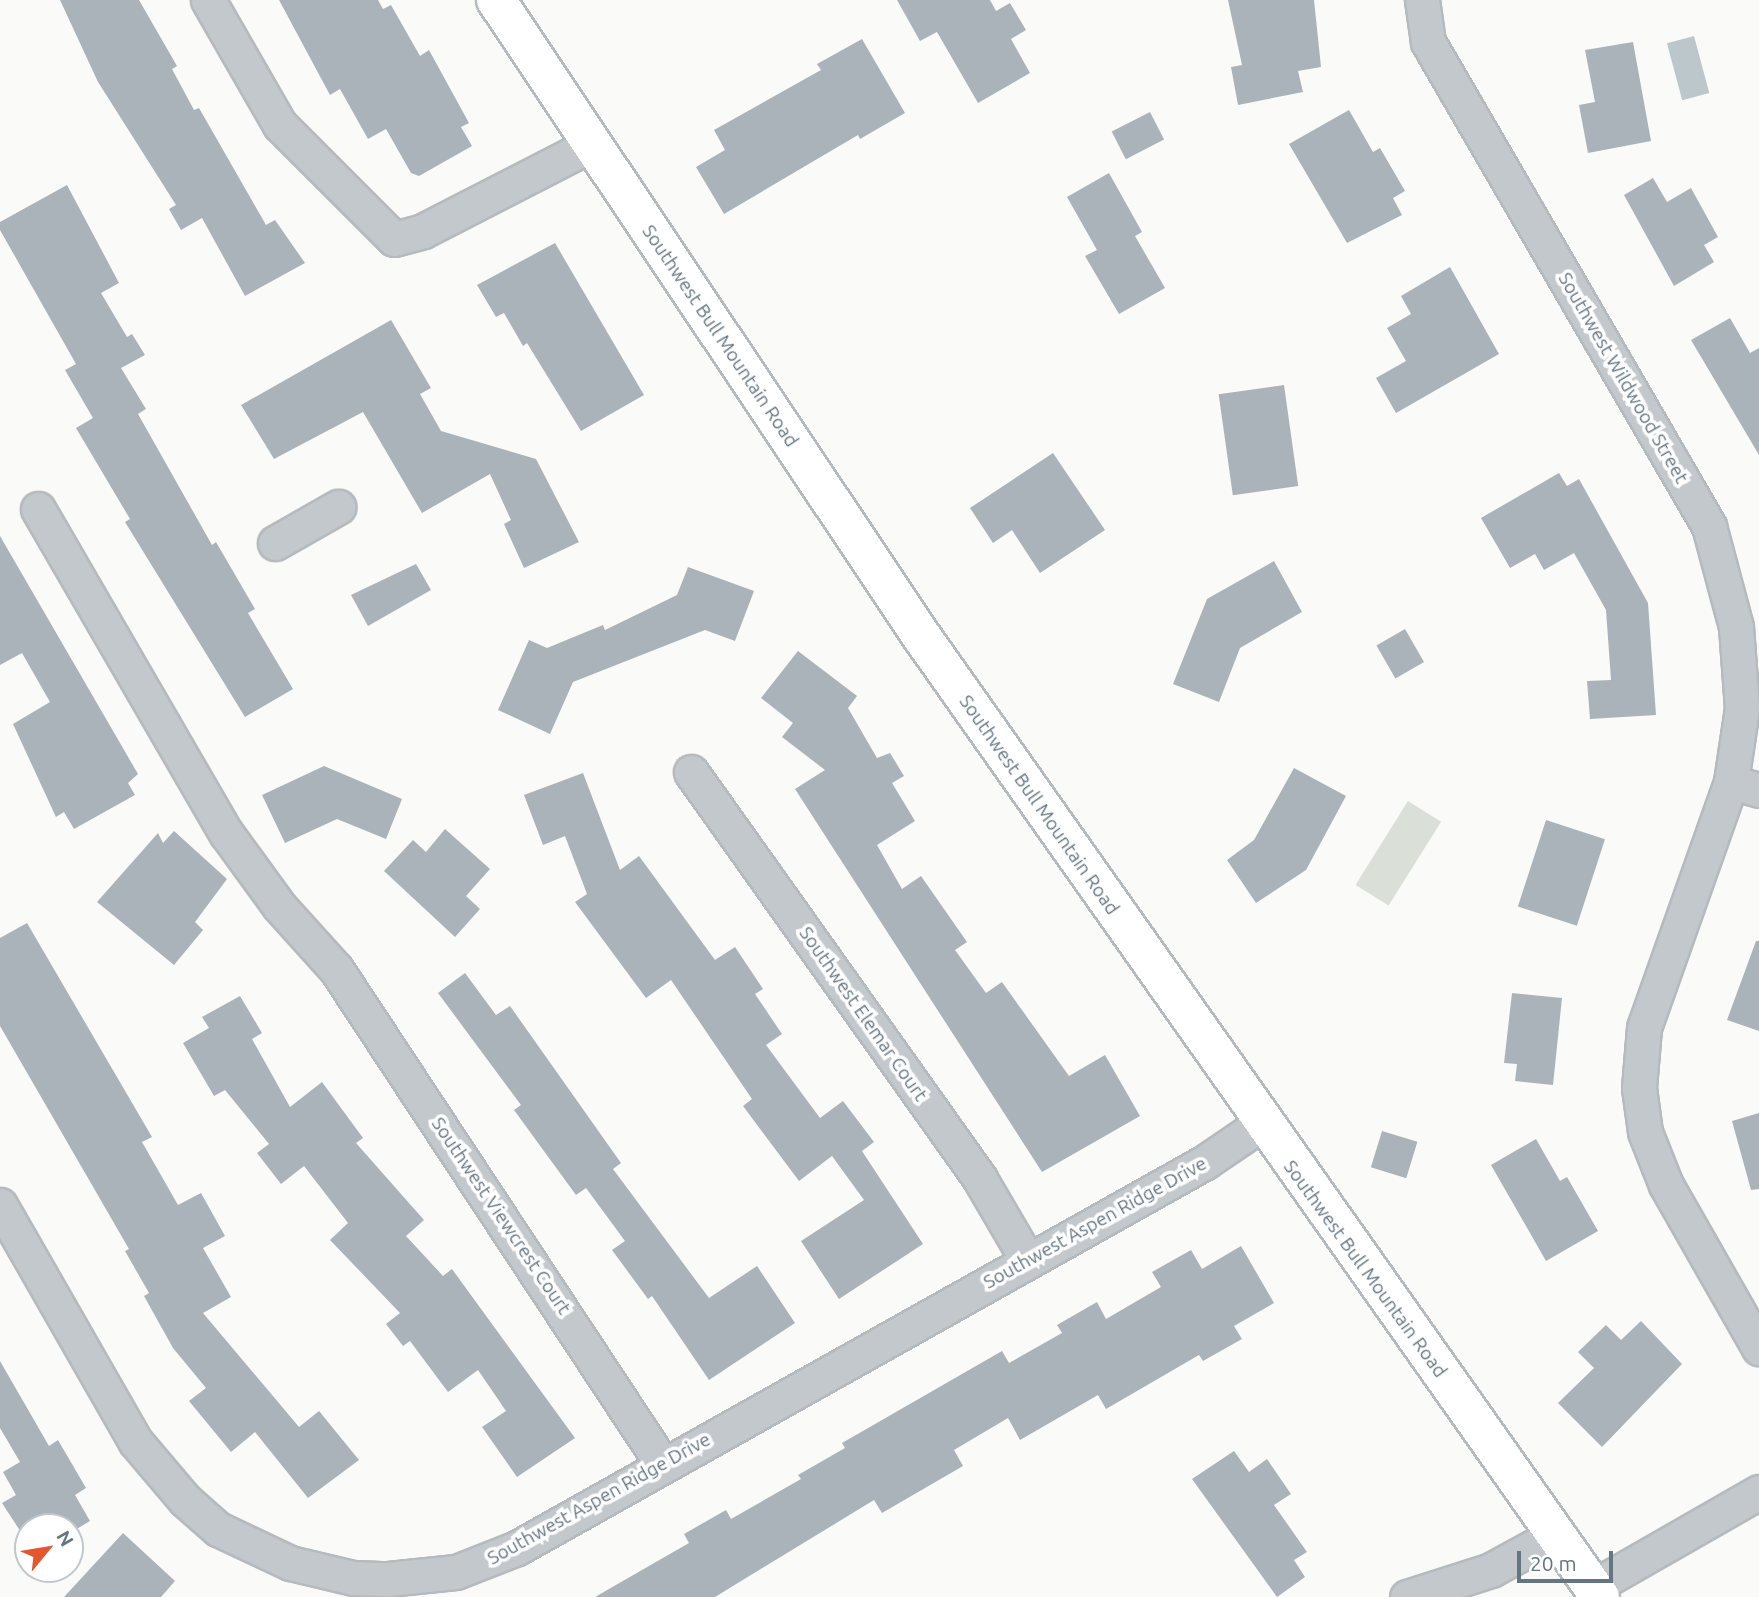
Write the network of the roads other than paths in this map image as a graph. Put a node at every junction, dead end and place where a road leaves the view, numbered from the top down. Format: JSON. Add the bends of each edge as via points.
{"nodes":[{"id":1,"x":208,"y":0,"type":"edge"},
{"id":2,"x":496,"y":0,"type":"edge"},
{"id":3,"x":1422,"y":0,"type":"edge"},
{"id":4,"x":592,"y":144,"type":"junction"},
{"id":5,"x":338,"y":507,"type":"dead end"},
{"id":6,"x":38,"y":509,"type":"dead end"},
{"id":7,"x":275,"y":543,"type":"dead end"},
{"id":8,"x":691,"y":772,"type":"dead end"},
{"id":9,"x":1745,"y":786,"type":"edge"},
{"id":10,"x":1261,"y":1124,"type":"junction"},
{"id":11,"x":0,"y":1205,"type":"edge"},
{"id":12,"x":1028,"y":1261,"type":"junction"},
{"id":13,"x":1759,"y":1348,"type":"edge"},
{"id":14,"x":663,"y":1465,"type":"junction"},
{"id":15,"x":1759,"y":1492,"type":"edge"},
{"id":16,"x":1555,"y":1535,"type":"junction"},
{"id":17,"x":1597,"y":1592,"type":"edge"},
{"id":18,"x":1407,"y":1597,"type":"edge"}],
"edges":[{"from":1,"to":4,"type":"street","via":[[280,125],[394,239],[423,231]]},
{"from":2,"to":4,"type":"main road","name":"Southwest Bull Mountain Road"},
{"from":3,"to":9,"type":"street","name":"Southwest Wildwood Street","via":[[1428,42],[1709,526],[1735,627]]},
{"from":4,"to":10,"type":"main road","name":"Southwest Bull Mountain Road","via":[[922,637]]},
{"from":5,"to":7,"type":"street"},
{"from":6,"to":14,"type":"street","name":"Southwest Viewcrest Court","via":[[226,833],[279,906],[336,969],[629,1404]]},
{"from":8,"to":12,"type":"street","name":"Southwest Elemar Court","via":[[980,1179]]},
{"from":9,"to":13,"type":"street","name":"Southwest Wildwood Street","via":[[1644,1028],[1639,1088],[1645,1132],[1666,1185]]},
{"from":10,"to":12,"type":"street","name":"Southwest Aspen Ridge Drive","via":[[1205,1162]]},
{"from":10,"to":16,"type":"main road","name":"Southwest Bull Mountain Road"},
{"from":11,"to":14,"type":"street","name":"Southwest Aspen Ridge Drive","via":[[155,1469],[218,1529],[270,1555],[353,1578],[456,1572],[517,1548]]},
{"from":12,"to":14,"type":"street","name":"Southwest Aspen Ridge Drive"},
{"from":15,"to":17,"type":"street"},
{"from":16,"to":17,"type":"main road","name":"Southwest Bull Mountain Road"},
{"from":16,"to":18,"type":"street","via":[[1491,1570]]}]}
